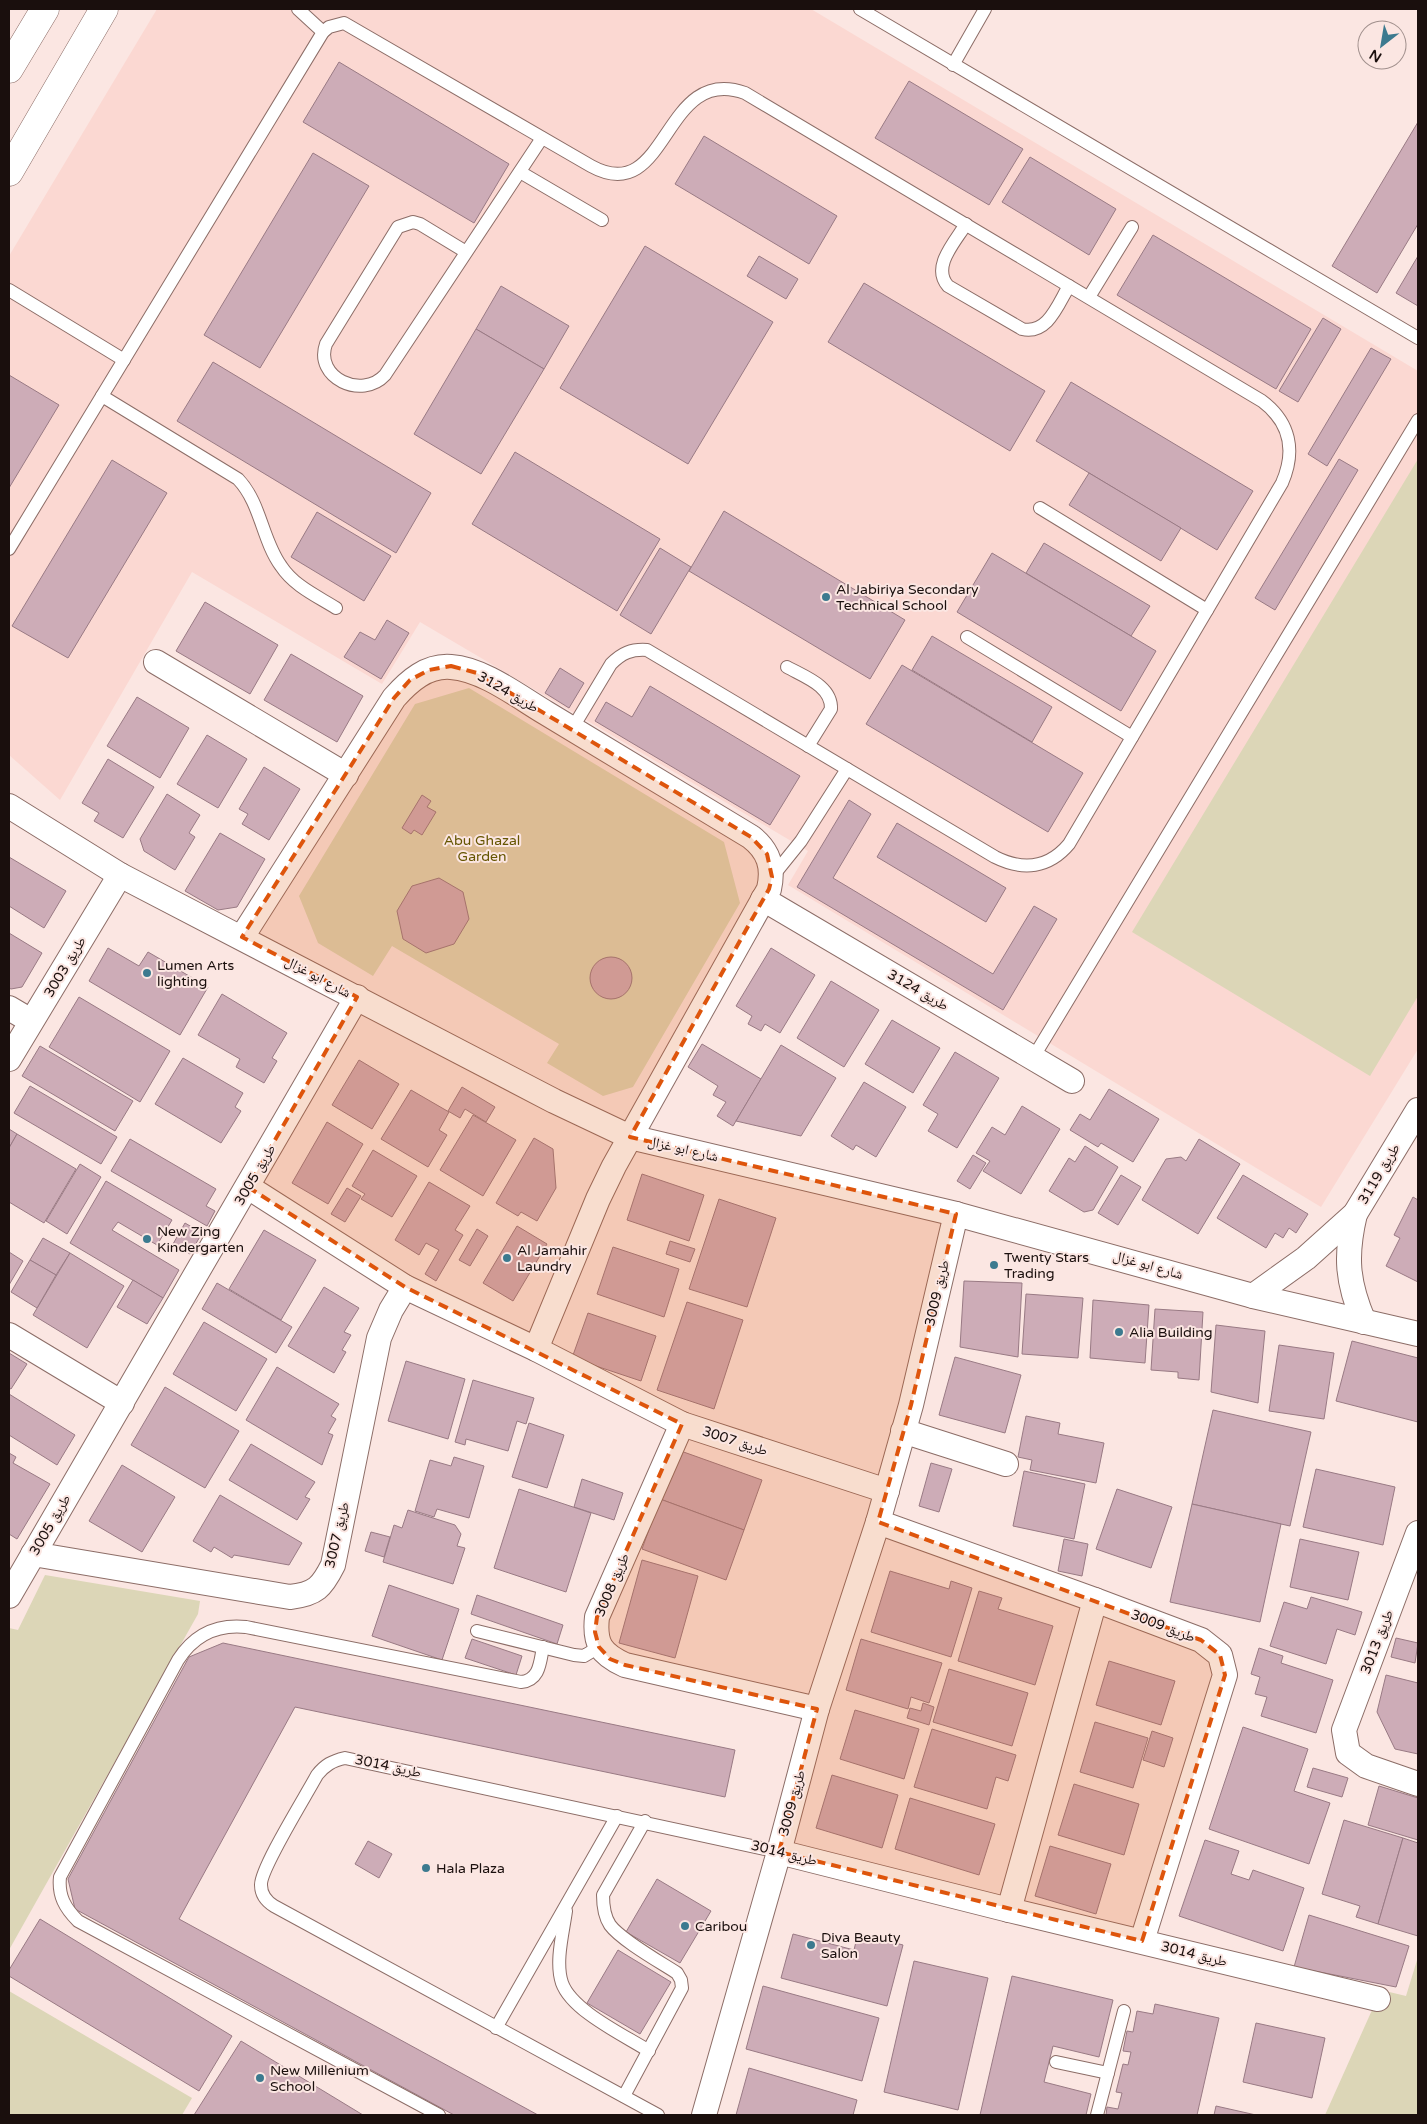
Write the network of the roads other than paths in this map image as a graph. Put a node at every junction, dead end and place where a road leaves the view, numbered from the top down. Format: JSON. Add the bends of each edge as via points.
{"nodes":[{"id":1,"x":45,"y":9,"type":"edge"},
{"id":2,"x":104,"y":9,"type":"edge"},
{"id":3,"x":298,"y":9,"type":"edge"},
{"id":4,"x":860,"y":9,"type":"edge"},
{"id":5,"x":985,"y":9,"type":"edge"},
{"id":6,"x":323,"y":32,"type":"junction"},
{"id":7,"x":953,"y":66,"type":"junction"},
{"id":8,"x":9,"y":69,"type":"edge"},
{"id":9,"x":542,"y":138,"type":"junction"},
{"id":10,"x":9,"y":172,"type":"edge"},
{"id":11,"x":520,"y":172,"type":"junction"},
{"id":12,"x":602,"y":220,"type":"dead end"},
{"id":13,"x":966,"y":224,"type":"junction"},
{"id":14,"x":1132,"y":227,"type":"dead end"},
{"id":15,"x":466,"y":252,"type":"junction"},
{"id":16,"x":1069,"y":286,"type":"junction"},
{"id":17,"x":9,"y":290,"type":"edge"},
{"id":18,"x":1089,"y":297,"type":"junction"},
{"id":19,"x":1418,"y":338,"type":"edge"},
{"id":20,"x":124,"y":360,"type":"junction"},
{"id":21,"x":102,"y":396,"type":"junction"},
{"id":22,"x":1418,"y":420,"type":"edge"},
{"id":23,"x":1040,"y":508,"type":"dead end"},
{"id":24,"x":9,"y":549,"type":"edge"},
{"id":25,"x":336,"y":608,"type":"dead end"},
{"id":26,"x":1208,"y":610,"type":"junction"},
{"id":27,"x":967,"y":637,"type":"dead end"},
{"id":28,"x":156,"y":662,"type":"dead end"},
{"id":29,"x":787,"y":666,"type":"dead end"},
{"id":30,"x":572,"y":729,"type":"junction"},
{"id":31,"x":1132,"y":737,"type":"junction"},
{"id":32,"x":808,"y":746,"type":"junction"},
{"id":33,"x":847,"y":769,"type":"junction"},
{"id":34,"x":346,"y":775,"type":"junction"},
{"id":35,"x":9,"y":806,"type":"edge"},
{"id":36,"x":120,"y":875,"type":"junction"},
{"id":37,"x":772,"y":877,"type":"junction"},
{"id":38,"x":763,"y":899,"type":"junction"},
{"id":39,"x":242,"y":938,"type":"junction"},
{"id":40,"x":357,"y":997,"type":"junction"},
{"id":41,"x":9,"y":1008,"type":"edge"},
{"id":42,"x":32,"y":1021,"type":"junction"},
{"id":43,"x":1033,"y":1058,"type":"junction"},
{"id":44,"x":9,"y":1059,"type":"edge"},
{"id":45,"x":1072,"y":1081,"type":"dead end"},
{"id":46,"x":1418,"y":1110,"type":"edge"},
{"id":47,"x":630,"y":1137,"type":"junction"},
{"id":48,"x":248,"y":1187,"type":"junction"},
{"id":49,"x":956,"y":1214,"type":"junction"},
{"id":50,"x":1355,"y":1214,"type":"junction"},
{"id":51,"x":405,"y":1287,"type":"junction"},
{"id":52,"x":1253,"y":1296,"type":"junction"},
{"id":53,"x":1364,"y":1322,"type":"junction"},
{"id":54,"x":1418,"y":1334,"type":"edge"},
{"id":55,"x":9,"y":1335,"type":"edge"},
{"id":56,"x":536,"y":1349,"type":"junction"},
{"id":57,"x":122,"y":1403,"type":"junction"},
{"id":58,"x":682,"y":1424,"type":"junction"},
{"id":59,"x":903,"y":1431,"type":"junction"},
{"id":60,"x":1006,"y":1464,"type":"dead end"},
{"id":61,"x":886,"y":1491,"type":"junction"},
{"id":62,"x":878,"y":1522,"type":"junction"},
{"id":63,"x":1418,"y":1533,"type":"edge"},
{"id":64,"x":33,"y":1554,"type":"junction"},
{"id":65,"x":9,"y":1596,"type":"edge"},
{"id":66,"x":1095,"y":1600,"type":"junction"},
{"id":67,"x":477,"y":1631,"type":"dead end"},
{"id":68,"x":542,"y":1647,"type":"junction"},
{"id":69,"x":599,"y":1647,"type":"junction"},
{"id":70,"x":817,"y":1709,"type":"junction"},
{"id":71,"x":1418,"y":1784,"type":"edge"},
{"id":72,"x":617,"y":1816,"type":"junction"},
{"id":73,"x":645,"y":1821,"type":"junction"},
{"id":74,"x":779,"y":1852,"type":"junction"},
{"id":75,"x":567,"y":1904,"type":"junction"},
{"id":76,"x":1008,"y":1910,"type":"junction"},
{"id":77,"x":1142,"y":1941,"type":"junction"},
{"id":78,"x":1378,"y":1998,"type":"dead end"},
{"id":79,"x":1124,"y":2011,"type":"dead end"},
{"id":80,"x":496,"y":2028,"type":"junction"},
{"id":81,"x":649,"y":2051,"type":"junction"},
{"id":82,"x":1056,"y":2062,"type":"dead end"},
{"id":83,"x":1108,"y":2073,"type":"junction"},
{"id":84,"x":624,"y":2096,"type":"junction"},
{"id":85,"x":439,"y":2115,"type":"edge"},
{"id":86,"x":658,"y":2115,"type":"edge"},
{"id":87,"x":704,"y":2115,"type":"edge"},
{"id":88,"x":1097,"y":2115,"type":"edge"}],
"edges":[{"from":1,"to":8,"type":"main road"},
{"from":2,"to":10,"type":"main road"},
{"from":3,"to":6,"type":"lane"},
{"from":4,"to":7,"type":"lane"},
{"from":5,"to":7,"type":"lane"},
{"from":6,"to":9,"type":"lane","via":[[336,23],[352,25]]},
{"from":6,"to":20,"type":"lane"},
{"from":7,"to":19,"type":"lane"},
{"from":9,"to":11,"type":"lane"},
{"from":9,"to":13,"type":"lane","via":[[600,171],[611,174],[632,172],[650,159],[693,99],[711,90],[734,89]]},
{"from":11,"to":12,"type":"lane"},
{"from":11,"to":15,"type":"lane"},
{"from":13,"to":16,"type":"lane"},
{"from":13,"to":16,"type":"lane","via":[[942,264],[941,275],[948,286],[1030,331],[1046,324]]},
{"from":14,"to":18,"type":"lane"},
{"from":15,"to":15,"type":"lane","via":[[379,382],[361,387],[333,375],[327,368],[323,352],[326,344],[398,227],[413,222],[420,224]]},
{"from":16,"to":18,"type":"lane"},
{"from":17,"to":20,"type":"lane"},
{"from":18,"to":26,"type":"lane","via":[[1262,401],[1276,412],[1286,427],[1290,454],[1288,469]]},
{"from":20,"to":21,"type":"lane"},
{"from":21,"to":24,"type":"lane"},
{"from":21,"to":25,"type":"lane","via":[[238,479],[251,496],[282,568],[300,586]]},
{"from":22,"to":43,"type":"lane"},
{"from":23,"to":26,"type":"lane"},
{"from":26,"to":31,"type":"lane"},
{"from":27,"to":31,"type":"lane"},
{"from":28,"to":34,"type":"street"},
{"from":29,"to":32,"type":"lane","via":[[820,686],[830,695],[832,702]]},
{"from":30,"to":32,"type":"lane","via":[[611,664],[626,652],[637,649],[647,650]]},
{"from":30,"to":34,"type":"street","name":"طريق 3124","via":[[477,673],[451,666],[429,670],[410,680],[394,698]]},
{"from":30,"to":37,"type":"street","name":"طريق 3124","via":[[751,837],[767,854]]},
{"from":31,"to":33,"type":"lane","via":[[1069,844],[1052,860],[1029,866],[1017,866],[995,857]]},
{"from":32,"to":33,"type":"lane"},
{"from":33,"to":37,"type":"lane","via":[[801,841]]},
{"from":34,"to":39,"type":"street","name":"طريق 3124"},
{"from":35,"to":36,"type":"street","name":"شارع ابو غزال"},
{"from":36,"to":39,"type":"street","name":"شارع ابو غزال"},
{"from":36,"to":42,"type":"street","name":"طريق 3003"},
{"from":37,"to":38,"type":"street"},
{"from":38,"to":43,"type":"street","name":"طريق 3124"},
{"from":38,"to":47,"type":"street"},
{"from":39,"to":40,"type":"street","name":"شارع ابو غزال"},
{"from":40,"to":47,"type":"street","name":"شارع ابو غزال","via":[[562,1106]]},
{"from":40,"to":48,"type":"street","name":"طريق 3005"},
{"from":41,"to":42,"type":"street"},
{"from":42,"to":44,"type":"street","name":"طريق 3003"},
{"from":43,"to":45,"type":"street","name":"طريق 3124"},
{"from":46,"to":50,"type":"street","name":"طريق 3119"},
{"from":47,"to":49,"type":"street","name":"شارع ابو غزال"},
{"from":47,"to":56,"type":"street","via":[[598,1199]]},
{"from":48,"to":51,"type":"street","name":"طريق 3007"},
{"from":48,"to":57,"type":"street","name":"طريق 3005"},
{"from":49,"to":52,"type":"street","name":"شارع ابو غزال"},
{"from":49,"to":59,"type":"street","name":"طريق 3009"},
{"from":50,"to":52,"type":"street","via":[[1306,1258]]},
{"from":50,"to":53,"type":"street","via":[[1349,1241],[1348,1269],[1353,1296]]},
{"from":51,"to":56,"type":"street","name":"طريق 3007"},
{"from":51,"to":64,"type":"street","name":"طريق 3007","via":[[390,1310],[379,1338],[333,1565],[323,1584],[307,1595],[290,1597]]},
{"from":52,"to":53,"type":"street","name":"شارع ابو غزال"},
{"from":53,"to":54,"type":"street","name":"شارع ابو غزال"},
{"from":55,"to":57,"type":"street"},
{"from":56,"to":58,"type":"street","name":"طريق 3007"},
{"from":57,"to":64,"type":"street","name":"طريق 3005"},
{"from":58,"to":61,"type":"street","name":"طريق 3007"},
{"from":58,"to":69,"type":"street","name":"طريق 3008","via":[[597,1617],[595,1632]]},
{"from":59,"to":60,"type":"street"},
{"from":59,"to":61,"type":"street","name":"طريق 3009"},
{"from":61,"to":62,"type":"street","name":"طريق 3009"},
{"from":62,"to":66,"type":"street","name":"طريق 3009"},
{"from":62,"to":70,"type":"street","name":"طريق 3009"},
{"from":63,"to":71,"type":"street","name":"طريق 3013","via":[[1344,1730],[1348,1752],[1366,1766]]},
{"from":64,"to":65,"type":"street","name":"طريق 3005"},
{"from":66,"to":76,"type":"street"},
{"from":66,"to":77,"type":"street","name":"طريق 3009","via":[[1202,1640],[1220,1655],[1225,1675]]},
{"from":67,"to":68,"type":"lane"},
{"from":68,"to":69,"type":"lane","via":[[584,1656]]},
{"from":68,"to":85,"type":"lane","via":[[536,1674],[532,1679],[521,1682],[246,1627],[233,1626],[206,1633],[185,1649],[178,1660],[60,1877],[60,1894],[78,1921]]},
{"from":69,"to":70,"type":"street","via":[[610,1659],[624,1665]]},
{"from":70,"to":74,"type":"street","name":"طريق 3009"},
{"from":72,"to":73,"type":"lane","name":"طريق 3014"},
{"from":72,"to":75,"type":"lane"},
{"from":72,"to":80,"type":"lane","name":"طريق 3014","via":[[356,1759],[334,1760],[317,1776],[262,1874],[262,1892],[266,1901]]},
{"from":73,"to":74,"type":"lane","name":"طريق 3014"},
{"from":73,"to":81,"type":"lane","via":[[603,1895],[603,1907],[615,1930],[677,1973],[681,1980],[680,1996]]},
{"from":74,"to":76,"type":"street","name":"طريق 3014"},
{"from":74,"to":87,"type":"street","name":"طريق 3009"},
{"from":75,"to":80,"type":"lane"},
{"from":75,"to":81,"type":"lane","via":[[560,1966],[567,1992],[581,2008]]},
{"from":76,"to":77,"type":"street","name":"طريق 3014"},
{"from":77,"to":78,"type":"street","name":"طريق 3014"},
{"from":79,"to":83,"type":"lane"},
{"from":80,"to":84,"type":"lane","name":"طريق 3014"},
{"from":81,"to":84,"type":"lane"},
{"from":82,"to":83,"type":"lane"},
{"from":83,"to":88,"type":"lane"},
{"from":84,"to":86,"type":"lane","name":"طريق 3014"}]}
